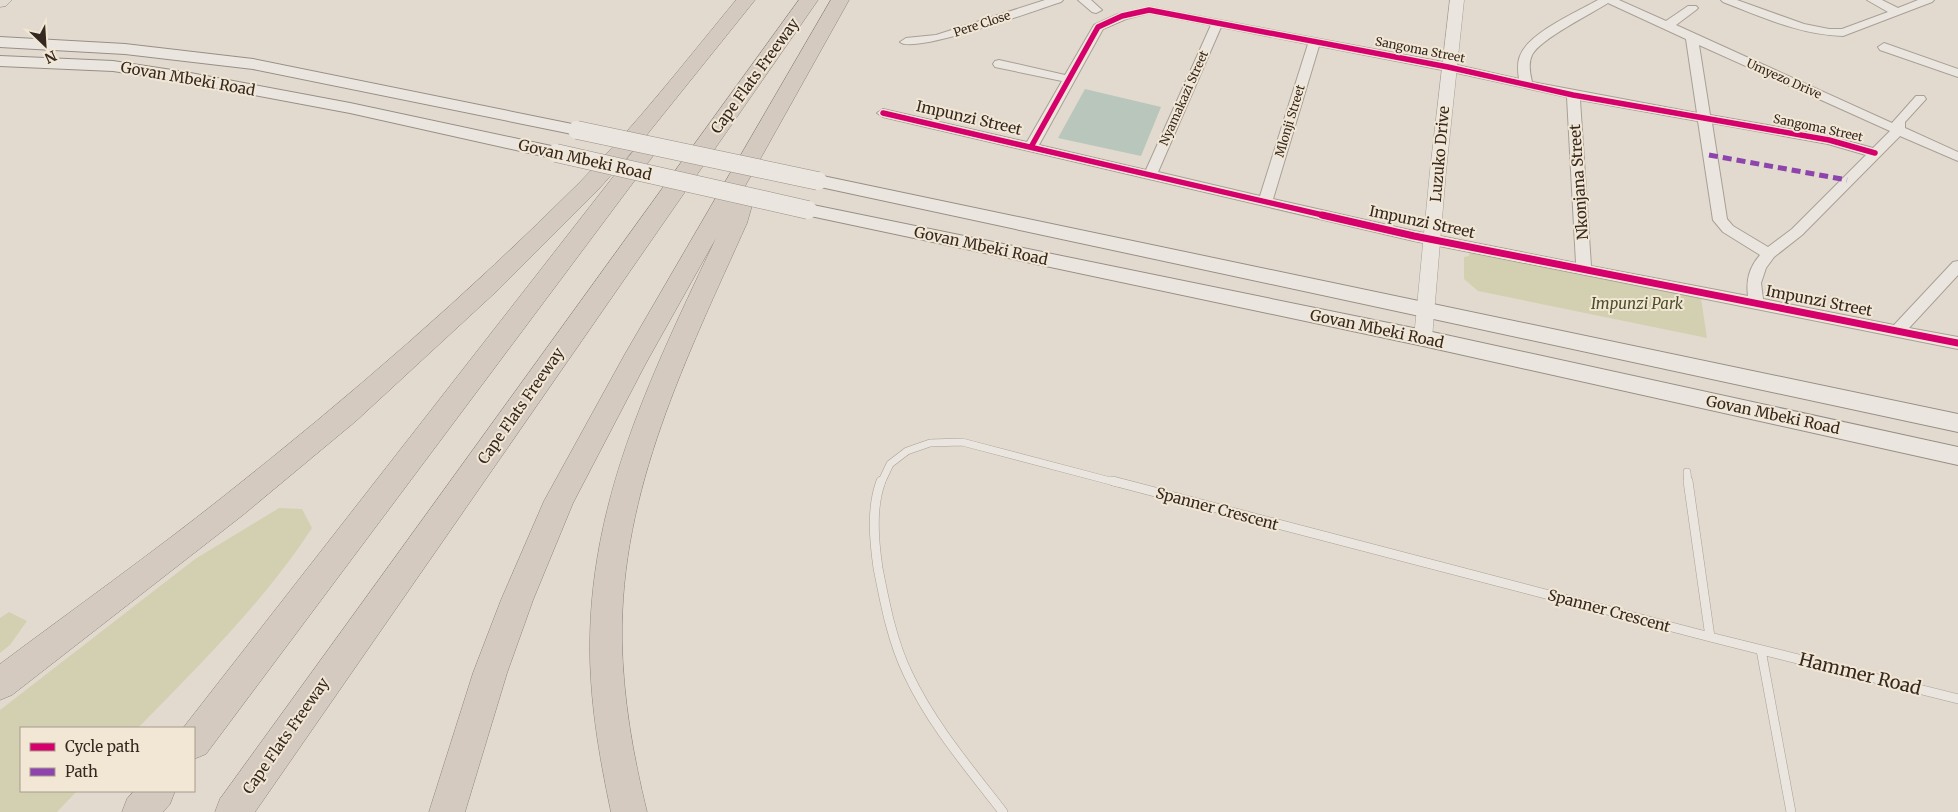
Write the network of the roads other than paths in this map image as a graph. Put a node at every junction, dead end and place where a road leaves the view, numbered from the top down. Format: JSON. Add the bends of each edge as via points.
{"nodes":[{"id":1,"x":746,"y":0,"type":"edge"},
{"id":2,"x":759,"y":0,"type":"edge"},
{"id":3,"x":810,"y":0,"type":"edge"},
{"id":4,"x":840,"y":0,"type":"edge"},
{"id":5,"x":1057,"y":0,"type":"edge"},
{"id":6,"x":1084,"y":0,"type":"edge"},
{"id":7,"x":1457,"y":0,"type":"edge"},
{"id":8,"x":1606,"y":0,"type":"edge"},
{"id":9,"x":1610,"y":0,"type":"edge"},
{"id":10,"x":1727,"y":0,"type":"edge"},
{"id":11,"x":1873,"y":0,"type":"edge"},
{"id":12,"x":1928,"y":0,"type":"edge"},
{"id":13,"x":1749,"y":3,"type":"edge"},
{"id":14,"x":1692,"y":8,"type":"dead end"},
{"id":15,"x":1096,"y":10,"type":"dead end"},
{"id":16,"x":1898,"y":12,"type":"junction"},
{"id":17,"x":1218,"y":22,"type":"junction"},
{"id":18,"x":1667,"y":26,"type":"junction"},
{"id":19,"x":1692,"y":37,"type":"junction"},
{"id":20,"x":1315,"y":41,"type":"junction"},
{"id":21,"x":0,"y":42,"type":"edge"},
{"id":22,"x":906,"y":42,"type":"dead end"},
{"id":23,"x":1884,"y":46,"type":"dead end"},
{"id":24,"x":0,"y":61,"type":"edge"},
{"id":25,"x":999,"y":64,"type":"dead end"},
{"id":26,"x":1448,"y":67,"type":"junction"},
{"id":27,"x":1957,"y":72,"type":"edge"},
{"id":28,"x":1068,"y":79,"type":"junction"},
{"id":29,"x":1526,"y":84,"type":"junction"},
{"id":30,"x":1573,"y":95,"type":"junction"},
{"id":31,"x":1920,"y":99,"type":"dead end"},
{"id":32,"x":883,"y":113,"type":"dead end"},
{"id":33,"x":1704,"y":118,"type":"junction"},
{"id":34,"x":1898,"y":130,"type":"junction"},
{"id":35,"x":762,"y":137,"type":"junction"},
{"id":36,"x":1031,"y":147,"type":"junction"},
{"id":37,"x":1874,"y":153,"type":"junction"},
{"id":38,"x":1958,"y":157,"type":"edge"},
{"id":39,"x":1150,"y":175,"type":"junction"},
{"id":40,"x":1265,"y":201,"type":"junction"},
{"id":41,"x":1432,"y":239,"type":"junction"},
{"id":42,"x":1769,"y":254,"type":"junction"},
{"id":43,"x":1958,"y":266,"type":"edge"},
{"id":44,"x":1584,"y":269,"type":"junction"},
{"id":45,"x":1756,"y":303,"type":"junction"},
{"id":46,"x":1426,"y":309,"type":"junction"},
{"id":47,"x":1897,"y":331,"type":"junction"},
{"id":48,"x":1423,"y":338,"type":"junction"},
{"id":49,"x":1958,"y":343,"type":"edge"},
{"id":50,"x":1958,"y":424,"type":"edge"},
{"id":51,"x":1958,"y":456,"type":"edge"},
{"id":52,"x":1687,"y":472,"type":"dead end"},
{"id":53,"x":1710,"y":637,"type":"junction"},
{"id":54,"x":1762,"y":650,"type":"junction"},
{"id":55,"x":0,"y":684,"type":"edge"},
{"id":56,"x":1958,"y":699,"type":"edge"},
{"id":57,"x":195,"y":741,"type":"edge"},
{"id":58,"x":156,"y":792,"type":"edge"},
{"id":59,"x":140,"y":812,"type":"edge"},
{"id":60,"x":233,"y":812,"type":"edge"},
{"id":61,"x":447,"y":812,"type":"edge"},
{"id":62,"x":630,"y":812,"type":"edge"},
{"id":63,"x":1003,"y":812,"type":"edge"},
{"id":64,"x":1791,"y":812,"type":"edge"}],
"edges":[{"from":1,"to":55,"type":"highway","via":[[652,116],[589,186],[489,284],[346,413],[241,500]]},
{"from":2,"to":57,"type":"highway"},
{"from":3,"to":60,"type":"highway","name":"Cape Flats Freeway"},
{"from":4,"to":35,"type":"highway"},
{"from":5,"to":22,"type":"street","name":"Pere Close","via":[[937,38]]},
{"from":6,"to":15,"type":"street"},
{"from":7,"to":26,"type":"street","name":"Luzuko Drive"},
{"from":8,"to":29,"type":"street","via":[[1534,45],[1525,58]]},
{"from":9,"to":18,"type":"street","name":"Umyezo Drive"},
{"from":10,"to":13,"type":"street"},
{"from":11,"to":16,"type":"street"},
{"from":12,"to":16,"type":"street"},
{"from":13,"to":16,"type":"street","via":[[1813,31],[1830,34],[1843,33]]},
{"from":14,"to":18,"type":"street"},
{"from":17,"to":20,"type":"street","name":"Sangoma Street"},
{"from":17,"to":28,"type":"street","name":"Sangoma Street","via":[[1150,10],[1107,21],[1098,26]]},
{"from":17,"to":39,"type":"street","name":"Nyamakazi Street"},
{"from":18,"to":19,"type":"street","name":"Umyezo Drive"},
{"from":19,"to":33,"type":"street"},
{"from":19,"to":34,"type":"street","name":"Umyezo Drive"},
{"from":20,"to":26,"type":"street","name":"Sangoma Street"},
{"from":20,"to":40,"type":"street","name":"Mlonji Street"},
{"from":21,"to":46,"type":"main road","name":"Govan Mbeki Road","bridge":true,"via":[[125,48],[253,64]]},
{"from":23,"to":27,"type":"street"},
{"from":24,"to":48,"type":"main road","name":"Govan Mbeki Road","bridge":true,"via":[[113,66],[350,108],[808,210]]},
{"from":25,"to":28,"type":"street"},
{"from":26,"to":29,"type":"street","name":"Sangoma Street"},
{"from":26,"to":41,"type":"street","name":"Luzuko Drive"},
{"from":28,"to":36,"type":"street","name":"Sangoma Street"},
{"from":29,"to":30,"type":"street","name":"Sangoma Street"},
{"from":30,"to":33,"type":"street","name":"Sangoma Street"},
{"from":30,"to":44,"type":"street","name":"Nkonjana Street"},
{"from":31,"to":34,"type":"street","via":[[1899,122]]},
{"from":32,"to":36,"type":"street","name":"Impunzi Street"},
{"from":33,"to":37,"type":"street","name":"Sangoma Street","via":[[1829,140]]},
{"from":33,"to":42,"type":"street","via":[[1720,220],[1728,229]]},
{"from":34,"to":37,"type":"street"},
{"from":34,"to":38,"type":"street","name":"Umyezo Drive"},
{"from":35,"to":61,"type":"highway","via":[[634,361],[559,501],[490,673]]},
{"from":35,"to":62,"type":"highway","via":[[734,223],[647,426],[632,468],[615,538],[607,601],[607,687],[611,730]]},
{"from":36,"to":39,"type":"street","name":"Impunzi Street"},
{"from":37,"to":42,"type":"street","via":[[1797,232]]},
{"from":39,"to":40,"type":"street","name":"Impunzi Street"},
{"from":40,"to":41,"type":"street","name":"Impunzi Street"},
{"from":41,"to":44,"type":"street","name":"Impunzi Street"},
{"from":41,"to":46,"type":"street","name":"Luzuko Drive"},
{"from":42,"to":45,"type":"street","via":[[1756,274]]},
{"from":43,"to":47,"type":"street"},
{"from":44,"to":45,"type":"street","name":"Impunzi Street"},
{"from":45,"to":47,"type":"street","name":"Impunzi Street"},
{"from":46,"to":48,"type":"street","name":"Luzuko Drive"},
{"from":46,"to":50,"type":"main road","name":"Govan Mbeki Road"},
{"from":47,"to":49,"type":"street","name":"Impunzi Street"},
{"from":48,"to":51,"type":"main road","name":"Govan Mbeki Road"},
{"from":52,"to":53,"type":"lane"},
{"from":53,"to":54,"type":"lane","name":"Spanner Crescent"},
{"from":53,"to":63,"type":"lane","name":"Spanner Crescent","via":[[962,442],[938,441],[914,448],[888,468],[879,486],[874,538],[886,606],[908,673],[926,707]]},
{"from":54,"to":56,"type":"lane","name":"Hammer Road"},
{"from":54,"to":64,"type":"lane"},
{"from":58,"to":59,"type":"highway"}]}
